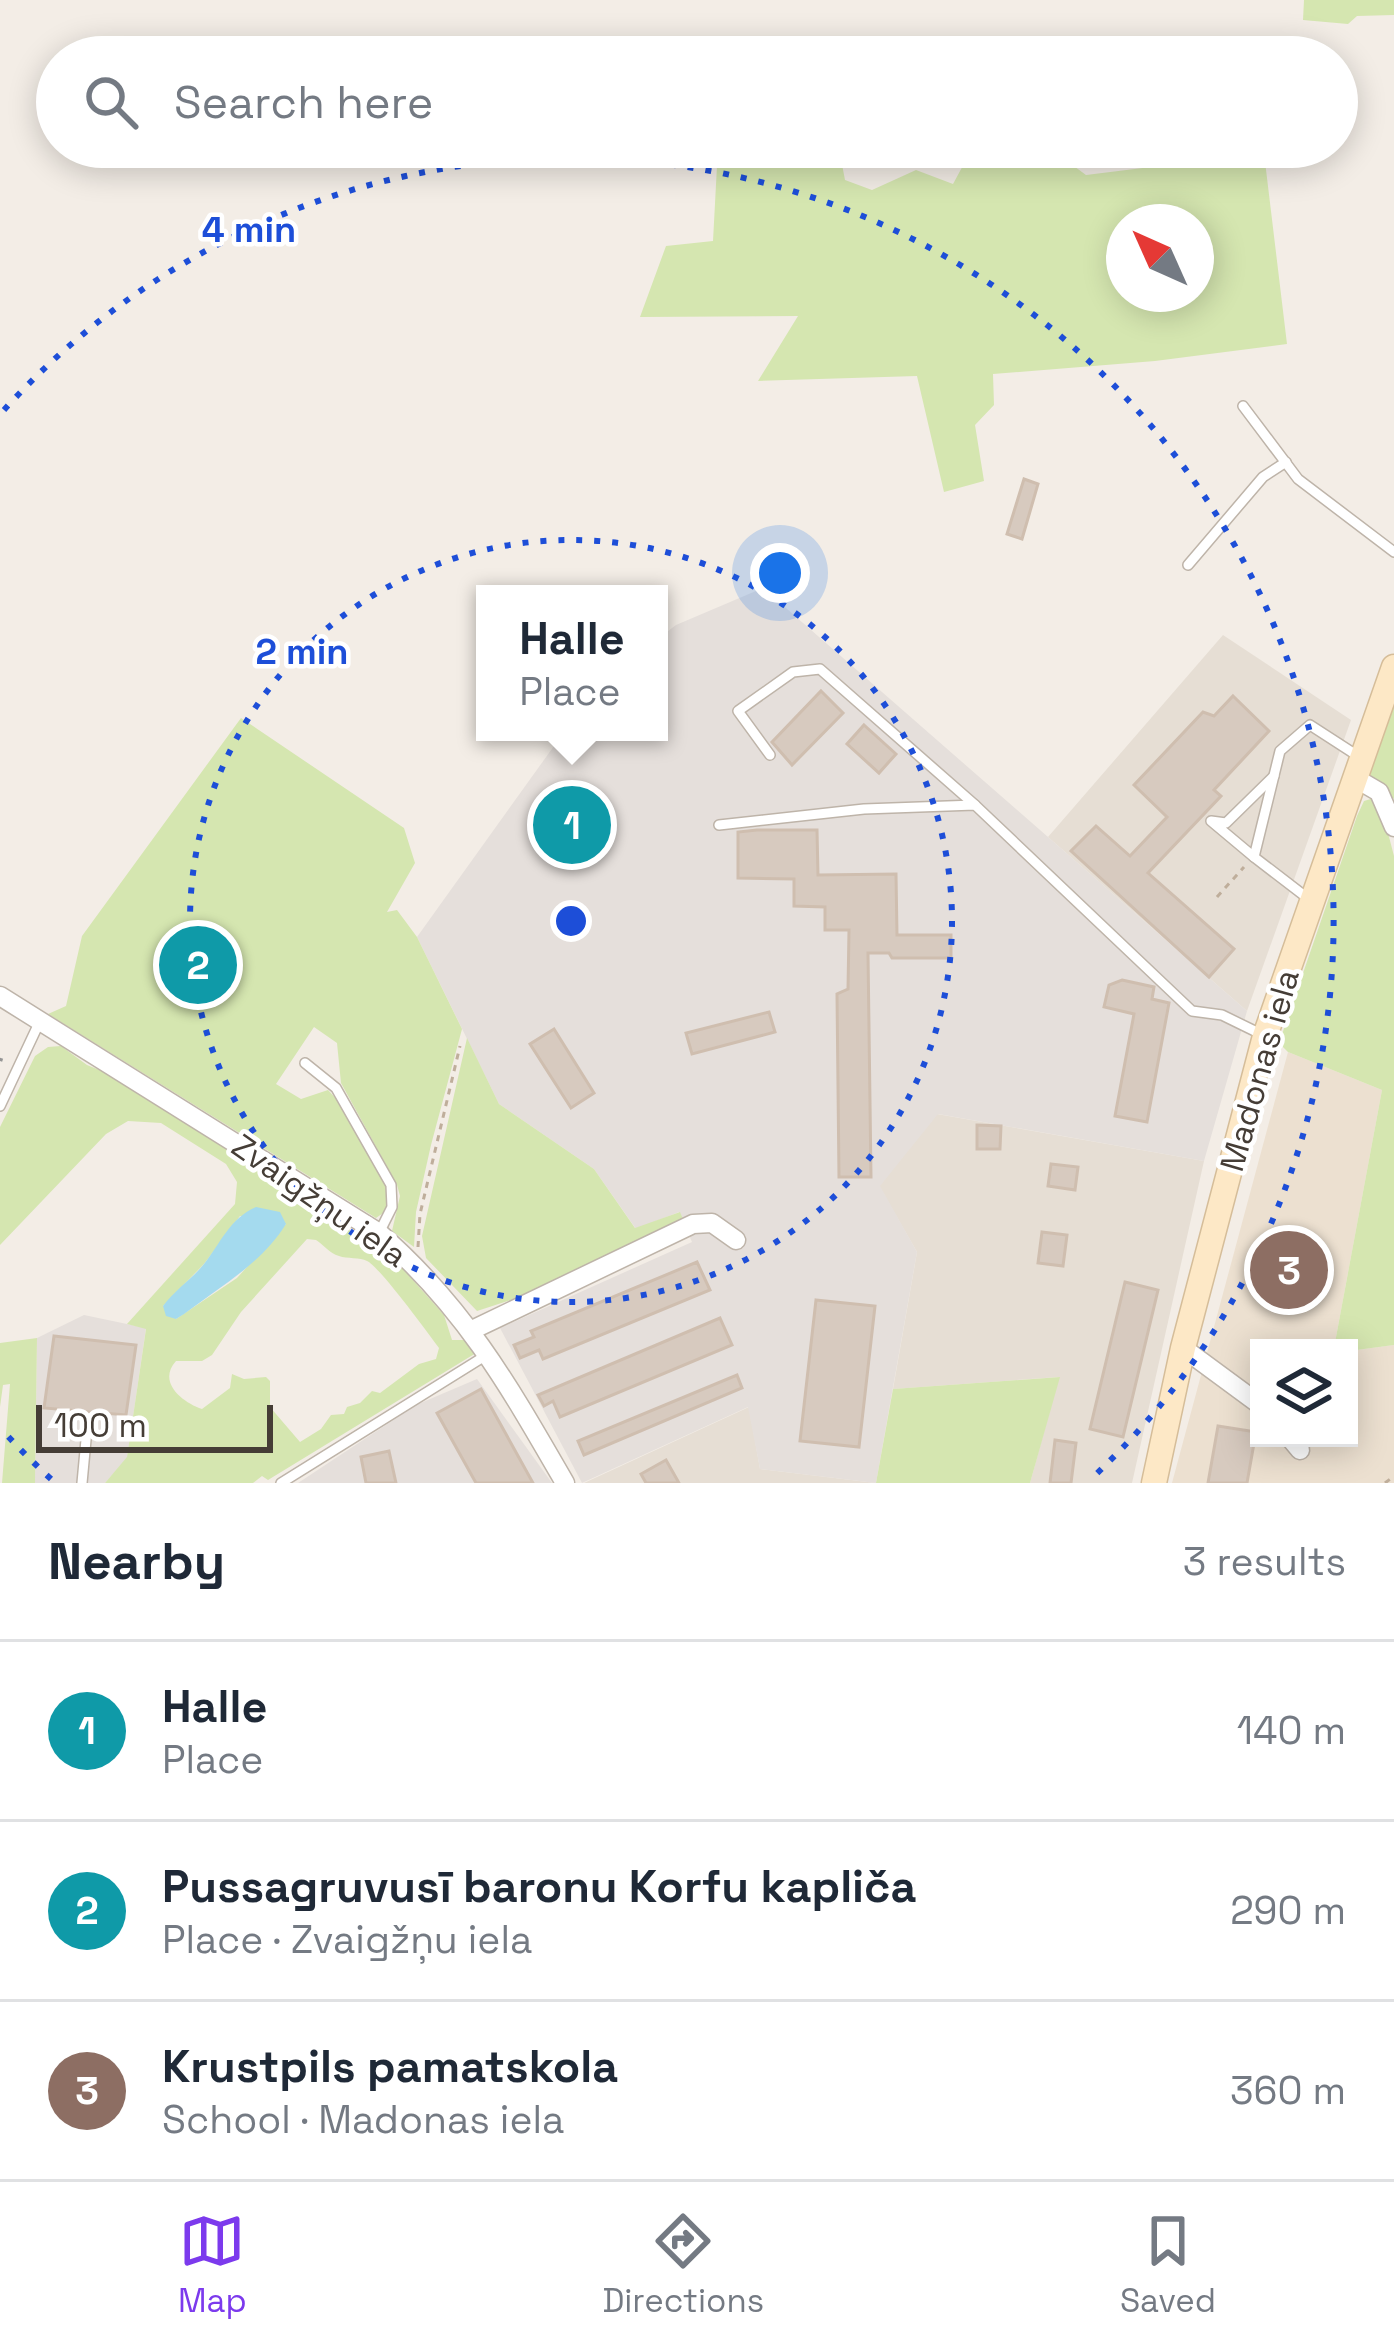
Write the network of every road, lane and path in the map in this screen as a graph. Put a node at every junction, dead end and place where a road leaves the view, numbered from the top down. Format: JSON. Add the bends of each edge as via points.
{"nodes":[{"id":1,"x":1243,"y":406,"type":"dead end"},
{"id":2,"x":1286,"y":462,"type":"junction"},
{"id":3,"x":1394,"y":553,"type":"edge"},
{"id":4,"x":1188,"y":565,"type":"dead end"},
{"id":5,"x":1394,"y":667,"type":"edge"},
{"id":6,"x":770,"y":755,"type":"dead end"},
{"id":7,"x":1358,"y":768,"type":"junction"},
{"id":8,"x":1274,"y":776,"type":"junction"},
{"id":9,"x":1388,"y":799,"type":"edge"},
{"id":10,"x":975,"y":805,"type":"junction"},
{"id":11,"x":719,"y":825,"type":"dead end"},
{"id":12,"x":1394,"y":826,"type":"edge"},
{"id":13,"x":1254,"y":857,"type":"junction"},
{"id":14,"x":1217,"y":897,"type":"dead end"},
{"id":15,"x":1310,"y":900,"type":"junction"},
{"id":16,"x":0,"y":996,"type":"edge"},
{"id":17,"x":40,"y":1022,"type":"junction"},
{"id":18,"x":1265,"y":1036,"type":"junction"},
{"id":19,"x":460,"y":1046,"type":"dead end"},
{"id":20,"x":305,"y":1063,"type":"dead end"},
{"id":21,"x":0,"y":1106,"type":"edge"},
{"id":22,"x":379,"y":1233,"type":"junction"},
{"id":23,"x":736,"y":1240,"type":"dead end"},
{"id":24,"x":422,"y":1273,"type":"junction"},
{"id":25,"x":472,"y":1330,"type":"junction"},
{"id":26,"x":1183,"y":1348,"type":"junction"},
{"id":27,"x":489,"y":1353,"type":"junction"},
{"id":28,"x":1250,"y":1397,"type":"edge"},
{"id":29,"x":87,"y":1429,"type":"dead end"},
{"id":30,"x":1394,"y":1476,"type":"edge"},
{"id":31,"x":82,"y":1483,"type":"edge"},
{"id":32,"x":281,"y":1483,"type":"edge"},
{"id":33,"x":565,"y":1483,"type":"edge"},
{"id":34,"x":1154,"y":1483,"type":"edge"},
{"id":35,"x":1385,"y":1483,"type":"edge"}],
"edges":[{"from":1,"to":2,"type":"lane"},
{"from":2,"to":3,"type":"lane"},
{"from":2,"to":4,"type":"lane","via":[[1263,477]]},
{"from":5,"to":7,"type":"main road","name":"Madonas iela"},
{"from":6,"to":10,"type":"lane","via":[[739,711],[793,672],[820,669]]},
{"from":7,"to":8,"type":"lane","via":[[1310,725],[1280,751]]},
{"from":7,"to":9,"type":"street"},
{"from":7,"to":15,"type":"main road","name":"Madonas iela"},
{"from":8,"to":13,"type":"lane"},
{"from":8,"to":13,"type":"lane","via":[[1226,823],[1211,821]]},
{"from":9,"to":12,"type":"street"},
{"from":10,"to":11,"type":"lane"},
{"from":10,"to":18,"type":"lane","via":[[1192,1011]]},
{"from":13,"to":14,"type":"path"},
{"from":13,"to":15,"type":"lane"},
{"from":15,"to":18,"type":"main road","name":"Madonas iela"},
{"from":16,"to":17,"type":"street","name":"Zvaigžņu iela"},
{"from":17,"to":21,"type":"lane"},
{"from":17,"to":22,"type":"street","name":"Zvaigžņu iela"},
{"from":18,"to":26,"type":"main road","name":"Madonas iela"},
{"from":19,"to":24,"type":"path","via":[[420,1214]]},
{"from":20,"to":22,"type":"lane","via":[[336,1088],[392,1185]]},
{"from":22,"to":24,"type":"street","name":"Zvaigžņu iela"},
{"from":23,"to":25,"type":"street","via":[[712,1223],[693,1224]]},
{"from":24,"to":25,"type":"street","name":"Zvaigžņu iela"},
{"from":25,"to":27,"type":"street","name":"Zvaigžņu iela"},
{"from":26,"to":28,"type":"street"},
{"from":26,"to":34,"type":"main road","name":"Madonas iela"},
{"from":27,"to":32,"type":"lane"},
{"from":27,"to":33,"type":"street","name":"Zvaigžņu iela"},
{"from":29,"to":31,"type":"lane"},
{"from":30,"to":35,"type":"path"}]}
